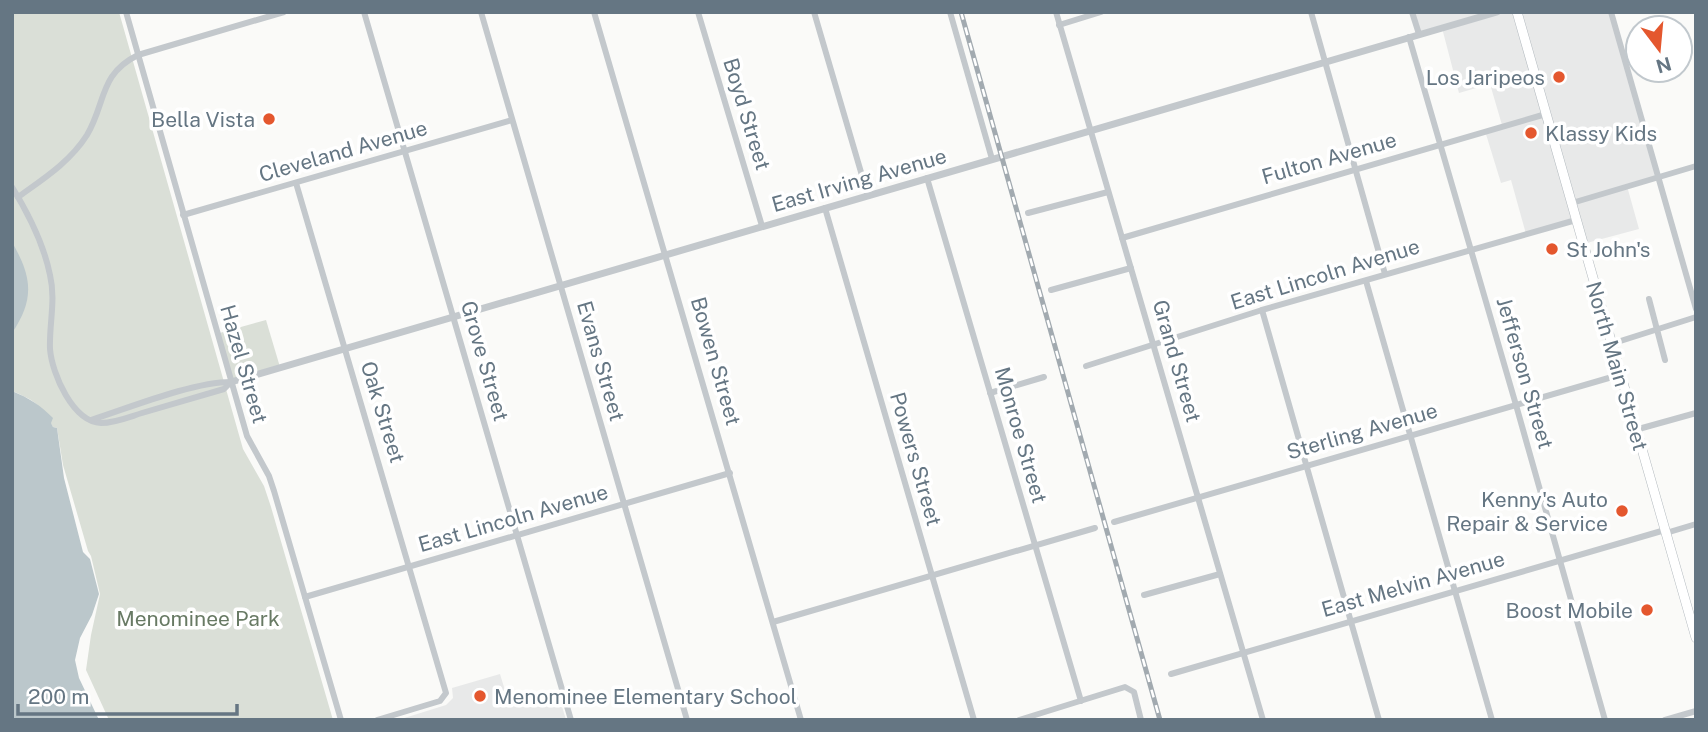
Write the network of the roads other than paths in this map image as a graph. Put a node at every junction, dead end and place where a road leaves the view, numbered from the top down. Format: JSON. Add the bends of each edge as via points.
{"nodes":[{"id":1,"x":126,"y":12,"type":"edge"},
{"id":2,"x":246,"y":12,"type":"edge"},
{"id":3,"x":284,"y":12,"type":"edge"},
{"id":4,"x":364,"y":12,"type":"edge"},
{"id":5,"x":481,"y":12,"type":"edge"},
{"id":6,"x":594,"y":12,"type":"edge"},
{"id":7,"x":698,"y":12,"type":"edge"},
{"id":8,"x":814,"y":12,"type":"edge"},
{"id":9,"x":950,"y":12,"type":"edge"},
{"id":10,"x":1056,"y":12,"type":"edge"},
{"id":11,"x":1101,"y":12,"type":"edge"},
{"id":12,"x":1311,"y":12,"type":"edge"},
{"id":13,"x":1412,"y":12,"type":"edge"},
{"id":14,"x":1497,"y":12,"type":"edge"},
{"id":15,"x":1517,"y":12,"type":"edge"},
{"id":16,"x":1611,"y":12,"type":"edge"},
{"id":17,"x":249,"y":22,"type":"junction"},
{"id":18,"x":1059,"y":25,"type":"junction"},
{"id":19,"x":1419,"y":34,"type":"junction"},
{"id":20,"x":1409,"y":37,"type":"junction"},
{"id":21,"x":138,"y":55,"type":"junction"},
{"id":22,"x":1325,"y":61,"type":"junction"},
{"id":23,"x":1546,"y":114,"type":"junction"},
{"id":24,"x":512,"y":120,"type":"junction"},
{"id":25,"x":1089,"y":131,"type":"junction"},
{"id":26,"x":1441,"y":144,"type":"junction"},
{"id":27,"x":405,"y":151,"type":"junction"},
{"id":28,"x":992,"y":159,"type":"junction"},
{"id":29,"x":1696,"y":166,"type":"edge"},
{"id":30,"x":1355,"y":169,"type":"junction"},
{"id":31,"x":1658,"y":177,"type":"junction"},
{"id":32,"x":928,"y":178,"type":"junction"},
{"id":33,"x":296,"y":183,"type":"junction"},
{"id":34,"x":12,"y":187,"type":"edge"},
{"id":35,"x":1108,"y":192,"type":"junction"},
{"id":36,"x":868,"y":195,"type":"junction"},
{"id":37,"x":18,"y":197,"type":"junction"},
{"id":38,"x":1572,"y":203,"type":"junction"},
{"id":39,"x":825,"y":208,"type":"junction"},
{"id":40,"x":1028,"y":213,"type":"dead end"},
{"id":41,"x":183,"y":215,"type":"junction"},
{"id":42,"x":1576,"y":220,"type":"junction"},
{"id":43,"x":762,"y":226,"type":"junction"},
{"id":44,"x":1122,"y":238,"type":"junction"},
{"id":45,"x":1471,"y":249,"type":"junction"},
{"id":46,"x":666,"y":254,"type":"junction"},
{"id":47,"x":1131,"y":268,"type":"junction"},
{"id":48,"x":1385,"y":274,"type":"junction"},
{"id":49,"x":1366,"y":281,"type":"junction"},
{"id":50,"x":560,"y":286,"type":"junction"},
{"id":51,"x":1051,"y":290,"type":"dead end"},
{"id":52,"x":1649,"y":299,"type":"dead end"},
{"id":53,"x":1696,"y":309,"type":"edge"},
{"id":54,"x":1262,"y":310,"type":"junction"},
{"id":55,"x":454,"y":317,"type":"junction"},
{"id":56,"x":1696,"y":317,"type":"edge"},
{"id":57,"x":1657,"y":329,"type":"junction"},
{"id":58,"x":1153,"y":344,"type":"junction"},
{"id":59,"x":1611,"y":344,"type":"junction"},
{"id":60,"x":345,"y":348,"type":"junction"},
{"id":61,"x":1665,"y":360,"type":"dead end"},
{"id":62,"x":1086,"y":366,"type":"dead end"},
{"id":63,"x":1619,"y":375,"type":"junction"},
{"id":64,"x":1044,"y":377,"type":"dead end"},
{"id":65,"x":231,"y":382,"type":"junction"},
{"id":66,"x":990,"y":393,"type":"junction"},
{"id":67,"x":1516,"y":405,"type":"junction"},
{"id":68,"x":1696,"y":412,"type":"edge"},
{"id":69,"x":1636,"y":430,"type":"junction"},
{"id":70,"x":1411,"y":435,"type":"junction"},
{"id":71,"x":1307,"y":466,"type":"junction"},
{"id":72,"x":730,"y":474,"type":"junction"},
{"id":73,"x":1198,"y":497,"type":"junction"},
{"id":74,"x":625,"y":505,"type":"junction"},
{"id":75,"x":1114,"y":522,"type":"dead end"},
{"id":76,"x":1696,"y":524,"type":"edge"},
{"id":77,"x":1095,"y":528,"type":"dead end"},
{"id":78,"x":1666,"y":532,"type":"junction"},
{"id":79,"x":517,"y":534,"type":"junction"},
{"id":80,"x":1035,"y":545,"type":"junction"},
{"id":81,"x":1561,"y":560,"type":"junction"},
{"id":82,"x":410,"y":566,"type":"junction"},
{"id":83,"x":1220,"y":573,"type":"junction"},
{"id":84,"x":932,"y":575,"type":"junction"},
{"id":85,"x":1455,"y":591,"type":"junction"},
{"id":86,"x":1144,"y":595,"type":"dead end"},
{"id":87,"x":305,"y":597,"type":"junction"},
{"id":88,"x":1351,"y":620,"type":"junction"},
{"id":89,"x":773,"y":621,"type":"junction"},
{"id":90,"x":1696,"y":638,"type":"edge"},
{"id":91,"x":1243,"y":652,"type":"junction"},
{"id":92,"x":1171,"y":674,"type":"dead end"},
{"id":93,"x":1082,"y":701,"type":"junction"},
{"id":94,"x":1696,"y":711,"type":"edge"},
{"id":95,"x":341,"y":720,"type":"edge"},
{"id":96,"x":377,"y":720,"type":"edge"},
{"id":97,"x":571,"y":720,"type":"edge"},
{"id":98,"x":687,"y":720,"type":"edge"},
{"id":99,"x":802,"y":720,"type":"edge"},
{"id":100,"x":974,"y":720,"type":"edge"},
{"id":101,"x":1019,"y":720,"type":"edge"},
{"id":102,"x":1141,"y":720,"type":"edge"},
{"id":103,"x":1263,"y":720,"type":"edge"},
{"id":104,"x":1379,"y":720,"type":"edge"},
{"id":105,"x":1492,"y":720,"type":"edge"},
{"id":106,"x":1605,"y":720,"type":"edge"},
{"id":107,"x":1665,"y":720,"type":"edge"}],
"edges":[{"from":1,"to":21,"type":"street","name":"Hazel Street"},
{"from":2,"to":17,"type":"street"},
{"from":3,"to":17,"type":"street"},
{"from":4,"to":27,"type":"street","name":"Grove Street"},
{"from":5,"to":24,"type":"street","name":"Evans Street"},
{"from":6,"to":46,"type":"street","name":"Bowen Street"},
{"from":7,"to":43,"type":"street","name":"Boyd Street"},
{"from":8,"to":36,"type":"street"},
{"from":9,"to":28,"type":"street"},
{"from":10,"to":18,"type":"street","name":"Grand Street"},
{"from":11,"to":18,"type":"street"},
{"from":12,"to":22,"type":"street"},
{"from":13,"to":19,"type":"street"},
{"from":14,"to":19,"type":"street","name":"East Irving Avenue"},
{"from":15,"to":23,"type":"main road","name":"North Main Street"},
{"from":16,"to":31,"type":"street"},
{"from":17,"to":21,"type":"street"},
{"from":18,"to":25,"type":"street","name":"Grand Street"},
{"from":19,"to":20,"type":"street","name":"East Irving Avenue"},
{"from":20,"to":22,"type":"street","name":"East Irving Avenue"},
{"from":20,"to":26,"type":"street","name":"Jefferson Street"},
{"from":21,"to":37,"type":"street","via":[[112,75],[74,153]]},
{"from":21,"to":41,"type":"street","name":"Hazel Street"},
{"from":22,"to":25,"type":"street","name":"East Irving Avenue"},
{"from":22,"to":30,"type":"street"},
{"from":23,"to":26,"type":"street","name":"Fulton Avenue"},
{"from":23,"to":38,"type":"main road","name":"North Main Street"},
{"from":24,"to":27,"type":"street","name":"Cleveland Avenue"},
{"from":24,"to":50,"type":"street","name":"Evans Street"},
{"from":25,"to":28,"type":"street","name":"East Irving Avenue"},
{"from":25,"to":35,"type":"street","name":"Grand Street"},
{"from":26,"to":30,"type":"street","name":"Fulton Avenue"},
{"from":26,"to":45,"type":"street","name":"Jefferson Street"},
{"from":27,"to":33,"type":"street","name":"Cleveland Avenue"},
{"from":27,"to":55,"type":"street","name":"Grove Street"},
{"from":28,"to":32,"type":"street","name":"East Irving Avenue"},
{"from":29,"to":31,"type":"street"},
{"from":30,"to":44,"type":"street","name":"Fulton Avenue"},
{"from":30,"to":48,"type":"street"},
{"from":31,"to":38,"type":"street"},
{"from":31,"to":53,"type":"street"},
{"from":32,"to":36,"type":"street","name":"East Irving Avenue"},
{"from":32,"to":66,"type":"street","name":"Monroe Street"},
{"from":33,"to":41,"type":"street","name":"Cleveland Avenue"},
{"from":33,"to":60,"type":"street","name":"Oak Street"},
{"from":34,"to":37,"type":"street"},
{"from":35,"to":40,"type":"street"},
{"from":35,"to":44,"type":"street","name":"Grand Street"},
{"from":36,"to":39,"type":"street","name":"East Irving Avenue"},
{"from":37,"to":65,"type":"street","name":"East Irving Avenue","via":[[51,278],[51,357],[77,411],[89,421],[115,421],[224,389]]},
{"from":38,"to":42,"type":"main road","name":"North Main Street"},
{"from":39,"to":43,"type":"street","name":"East Irving Avenue"},
{"from":39,"to":84,"type":"street","name":"Powers Street"},
{"from":41,"to":65,"type":"street","name":"Hazel Street"},
{"from":42,"to":45,"type":"street","name":"East Lincoln Avenue"},
{"from":42,"to":59,"type":"main road","name":"North Main Street"},
{"from":43,"to":46,"type":"street","name":"East Irving Avenue"},
{"from":44,"to":47,"type":"street","name":"Grand Street"},
{"from":45,"to":48,"type":"street","name":"East Lincoln Avenue"},
{"from":45,"to":67,"type":"street","name":"Jefferson Street"},
{"from":46,"to":50,"type":"street","name":"East Irving Avenue"},
{"from":46,"to":72,"type":"street","name":"Bowen Street"},
{"from":47,"to":51,"type":"street"},
{"from":47,"to":58,"type":"street","name":"Grand Street"},
{"from":48,"to":49,"type":"street","name":"East Lincoln Avenue"},
{"from":49,"to":54,"type":"street","name":"East Lincoln Avenue"},
{"from":49,"to":70,"type":"street"},
{"from":50,"to":55,"type":"street","name":"East Irving Avenue"},
{"from":50,"to":74,"type":"street","name":"Evans Street"},
{"from":52,"to":57,"type":"street"},
{"from":54,"to":58,"type":"street","name":"East Lincoln Avenue"},
{"from":54,"to":71,"type":"street"},
{"from":55,"to":60,"type":"street","name":"East Irving Avenue"},
{"from":55,"to":79,"type":"street","name":"Grove Street"},
{"from":56,"to":57,"type":"street"},
{"from":57,"to":59,"type":"street"},
{"from":57,"to":61,"type":"street"},
{"from":58,"to":62,"type":"street","name":"East Lincoln Avenue"},
{"from":58,"to":73,"type":"street","name":"Grand Street"},
{"from":59,"to":63,"type":"main road","name":"North Main Street"},
{"from":60,"to":65,"type":"street","name":"East Irving Avenue"},
{"from":60,"to":82,"type":"street","name":"Oak Street"},
{"from":63,"to":67,"type":"street","name":"Sterling Avenue"},
{"from":63,"to":69,"type":"main road","name":"North Main Street"},
{"from":64,"to":66,"type":"street"},
{"from":65,"to":87,"type":"street","name":"Hazel Street","via":[[250,444],[269,476]]},
{"from":66,"to":80,"type":"street","name":"Monroe Street"},
{"from":67,"to":70,"type":"street","name":"Sterling Avenue"},
{"from":67,"to":81,"type":"street","name":"Jefferson Street"},
{"from":68,"to":69,"type":"street"},
{"from":69,"to":78,"type":"main road","name":"North Main Street"},
{"from":70,"to":71,"type":"street","name":"Sterling Avenue"},
{"from":70,"to":85,"type":"street"},
{"from":71,"to":73,"type":"street","name":"Sterling Avenue"},
{"from":71,"to":88,"type":"street"},
{"from":72,"to":74,"type":"street","name":"East Lincoln Avenue"},
{"from":72,"to":89,"type":"street","name":"Bowen Street"},
{"from":73,"to":75,"type":"street","name":"Sterling Avenue"},
{"from":73,"to":83,"type":"street","name":"Grand Street"},
{"from":74,"to":79,"type":"street","name":"East Lincoln Avenue"},
{"from":74,"to":98,"type":"street","name":"Evans Street"},
{"from":76,"to":78,"type":"street","name":"East Melvin Avenue"},
{"from":77,"to":80,"type":"street"},
{"from":78,"to":81,"type":"street","name":"East Melvin Avenue"},
{"from":78,"to":90,"type":"main road","name":"North Main Street"},
{"from":79,"to":82,"type":"street","name":"East Lincoln Avenue"},
{"from":79,"to":97,"type":"street","name":"Grove Street"},
{"from":80,"to":84,"type":"street"},
{"from":80,"to":93,"type":"street","name":"Monroe Street"},
{"from":81,"to":85,"type":"street","name":"East Melvin Avenue"},
{"from":81,"to":106,"type":"street","name":"Jefferson Street"},
{"from":82,"to":87,"type":"street","name":"East Lincoln Avenue"},
{"from":82,"to":96,"type":"street","name":"Oak Street","via":[[446,693],[437,702]]},
{"from":83,"to":86,"type":"street"},
{"from":83,"to":91,"type":"street","name":"Grand Street"},
{"from":84,"to":89,"type":"street"},
{"from":84,"to":100,"type":"street","name":"Powers Street"},
{"from":85,"to":88,"type":"street","name":"East Melvin Avenue"},
{"from":85,"to":105,"type":"street"},
{"from":87,"to":95,"type":"street","name":"Hazel Street"},
{"from":88,"to":91,"type":"street","name":"East Melvin Avenue"},
{"from":88,"to":104,"type":"street"},
{"from":89,"to":99,"type":"street","name":"Bowen Street"},
{"from":91,"to":92,"type":"street","name":"East Melvin Avenue"},
{"from":91,"to":103,"type":"street","name":"Grand Street"},
{"from":93,"to":101,"type":"street"},
{"from":93,"to":102,"type":"street","via":[[1131,689]]},
{"from":94,"to":107,"type":"street"}]}
